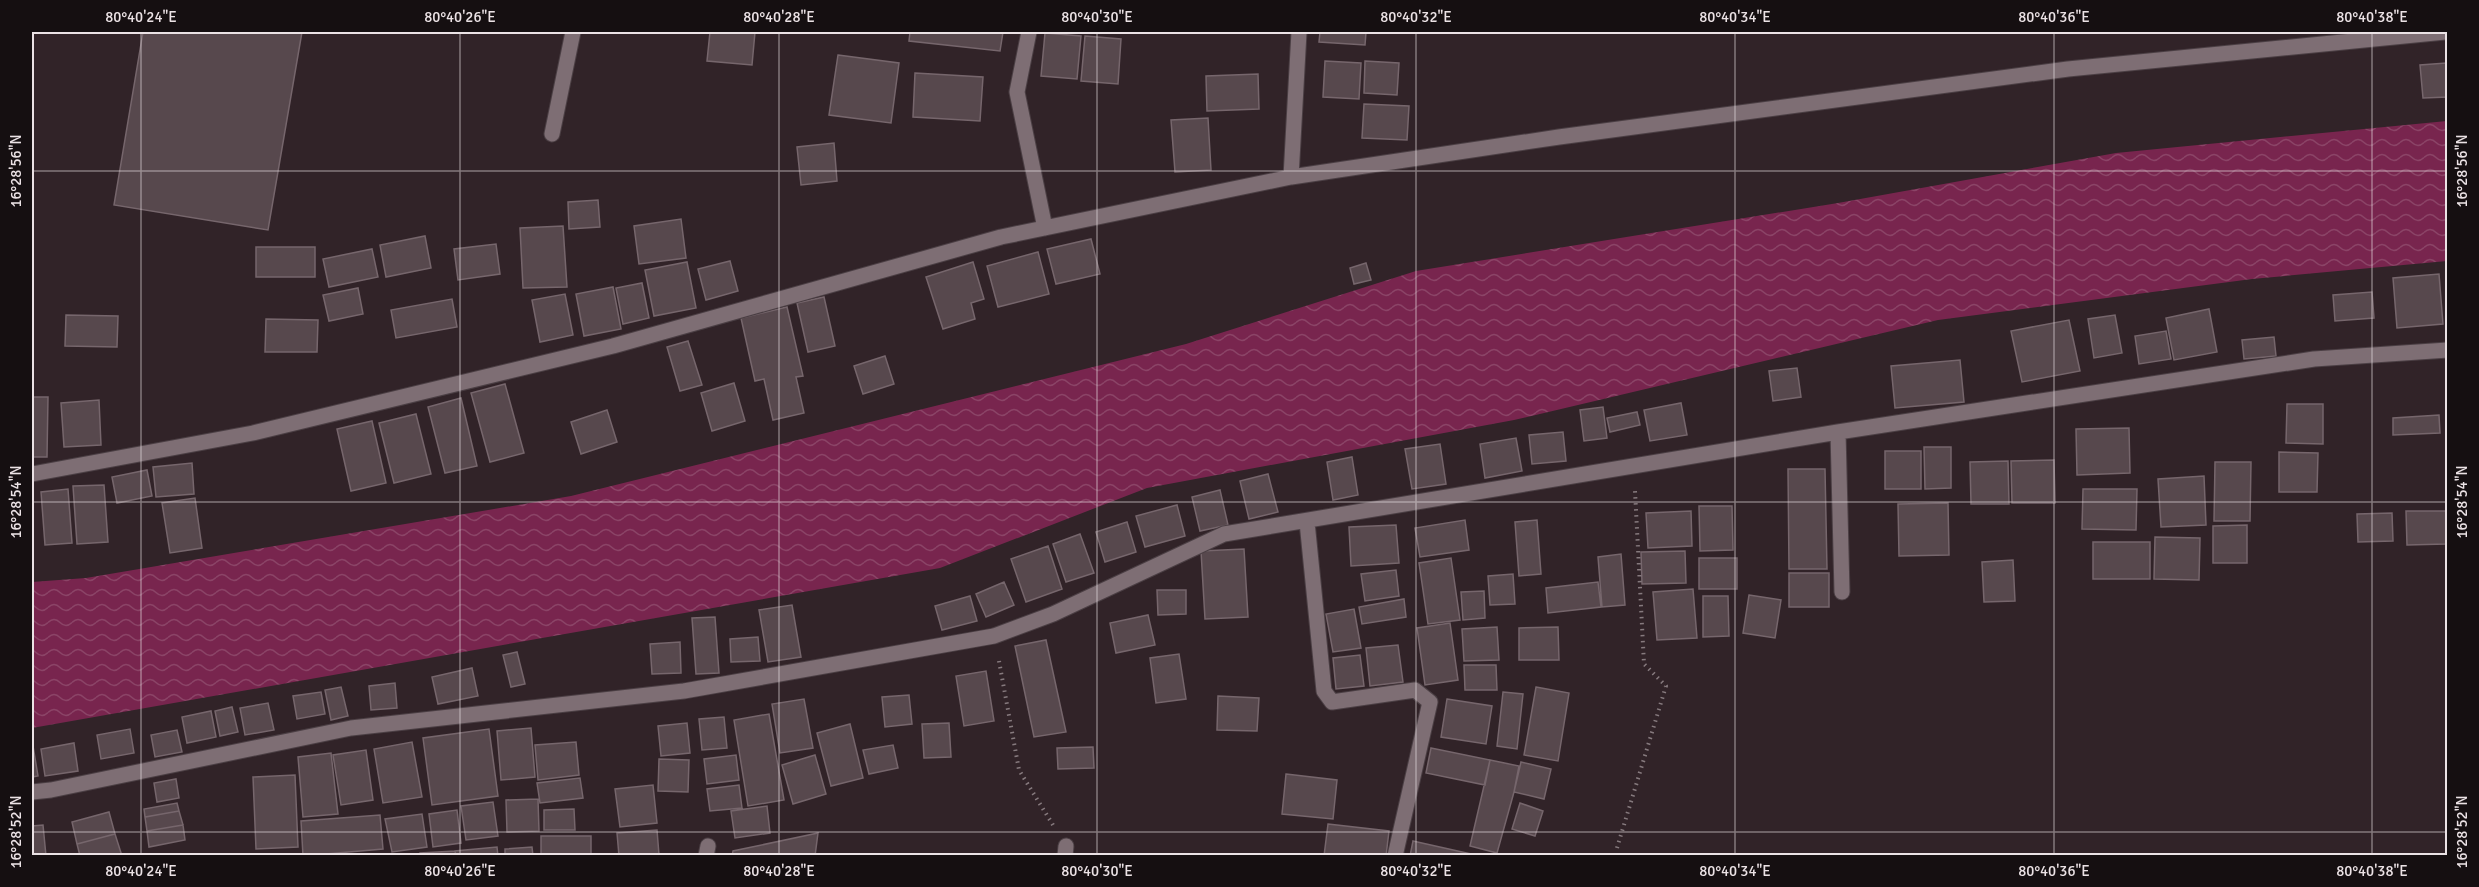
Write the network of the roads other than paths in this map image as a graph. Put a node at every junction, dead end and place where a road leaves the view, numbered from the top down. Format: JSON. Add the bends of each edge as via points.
{"nodes":[{"id":1,"x":573,"y":32,"type":"edge"},
{"id":2,"x":1029,"y":32,"type":"edge"},
{"id":3,"x":1299,"y":32,"type":"edge"},
{"id":4,"x":2445,"y":32,"type":"edge"},
{"id":5,"x":552,"y":134,"type":"dead end"},
{"id":6,"x":1291,"y":177,"type":"junction"},
{"id":7,"x":1045,"y":228,"type":"junction"},
{"id":8,"x":2448,"y":350,"type":"edge"},
{"id":9,"x":1838,"y":432,"type":"junction"},
{"id":10,"x":32,"y":474,"type":"edge"},
{"id":11,"x":1307,"y":522,"type":"junction"},
{"id":12,"x":1842,"y":592,"type":"dead end"},
{"id":13,"x":32,"y":792,"type":"edge"},
{"id":14,"x":1395,"y":855,"type":"edge"}],
"edges":[{"from":1,"to":5,"type":"street"},
{"from":2,"to":7,"type":"street","via":[[1017,92]]},
{"from":3,"to":6,"type":"street"},
{"from":4,"to":6,"type":"street","via":[[2068,69]]},
{"from":6,"to":7,"type":"street"},
{"from":7,"to":10,"type":"street","via":[[613,346],[265,430]]},
{"from":8,"to":9,"type":"street","via":[[2314,359]]},
{"from":9,"to":11,"type":"street"},
{"from":9,"to":12,"type":"street"},
{"from":11,"to":13,"type":"street","via":[[1224,534],[1053,614],[994,636],[684,691],[351,728]]},
{"from":11,"to":14,"type":"street","via":[[1324,691],[1332,702],[1415,690],[1430,702]]}]}
